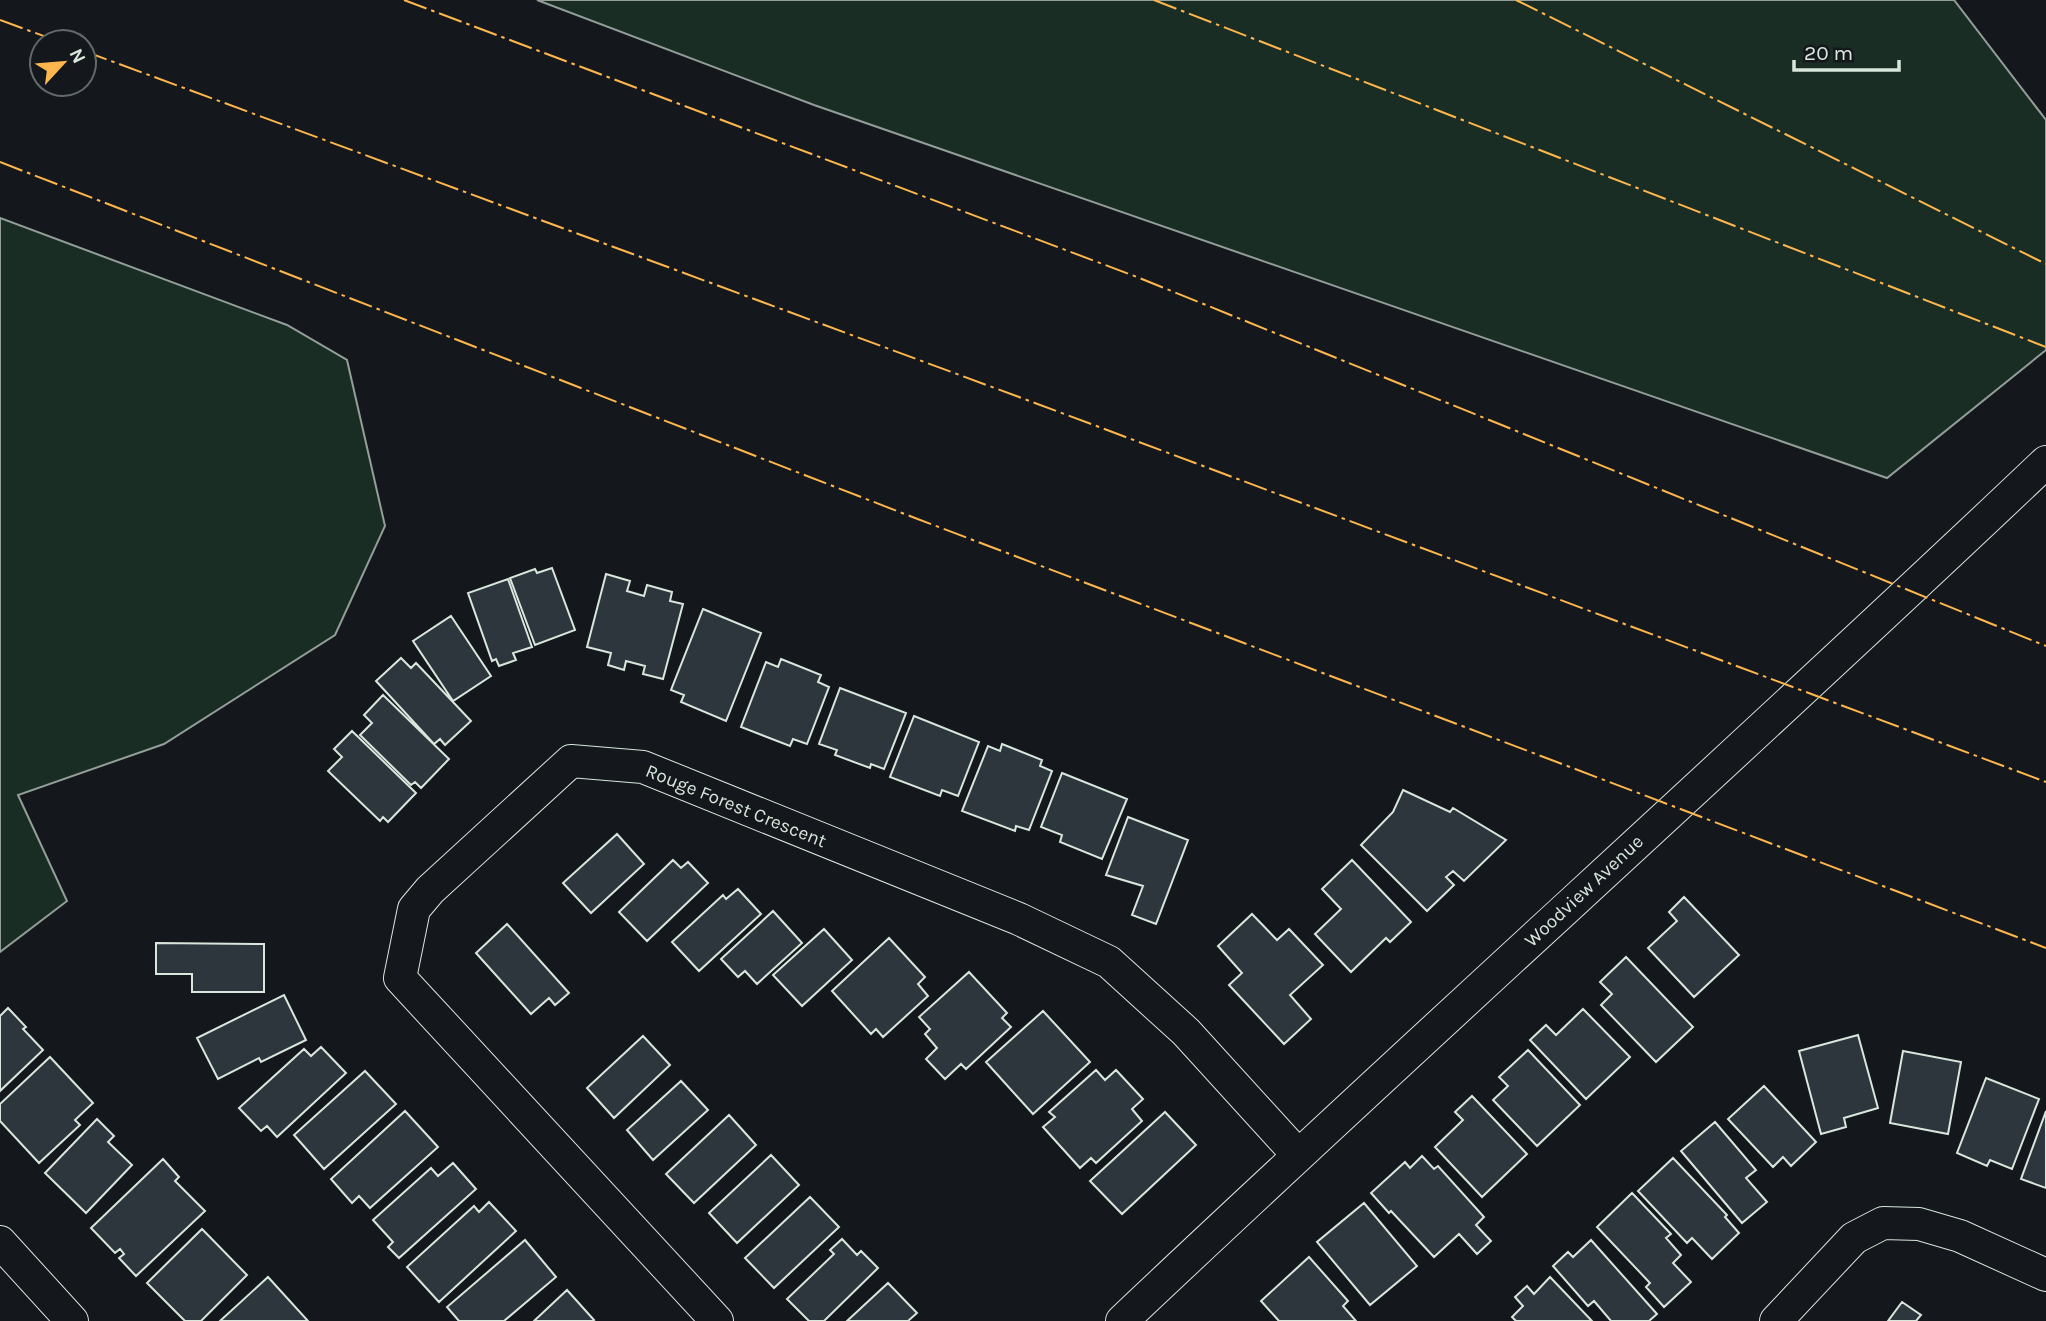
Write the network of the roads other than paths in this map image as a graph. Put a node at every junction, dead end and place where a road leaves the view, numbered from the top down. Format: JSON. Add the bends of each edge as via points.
{"nodes":[{"id":1,"x":2046,"y":462,"type":"edge"},
{"id":2,"x":1298,"y":1155,"type":"junction"},
{"id":3,"x":0,"y":1242,"type":"edge"},
{"id":4,"x":2046,"y":1275,"type":"edge"},
{"id":5,"x":72,"y":1321,"type":"edge"},
{"id":6,"x":717,"y":1321,"type":"edge"},
{"id":7,"x":1122,"y":1321,"type":"edge"},
{"id":8,"x":1776,"y":1321,"type":"edge"}],
"edges":[{"from":1,"to":2,"type":"street","name":"Woodview Avenue"},
{"from":2,"to":6,"type":"street","name":"Rouge Forest Crescent","via":[[1186,1032],[1109,962],[1019,919],[643,767],[571,761],[414,909],[400,978]]},
{"from":2,"to":7,"type":"street","name":"Woodview Avenue"},
{"from":3,"to":5,"type":"street"},
{"from":4,"to":8,"type":"street","via":[[1960,1236],[1919,1224],[1883,1223],[1854,1238]]}]}
